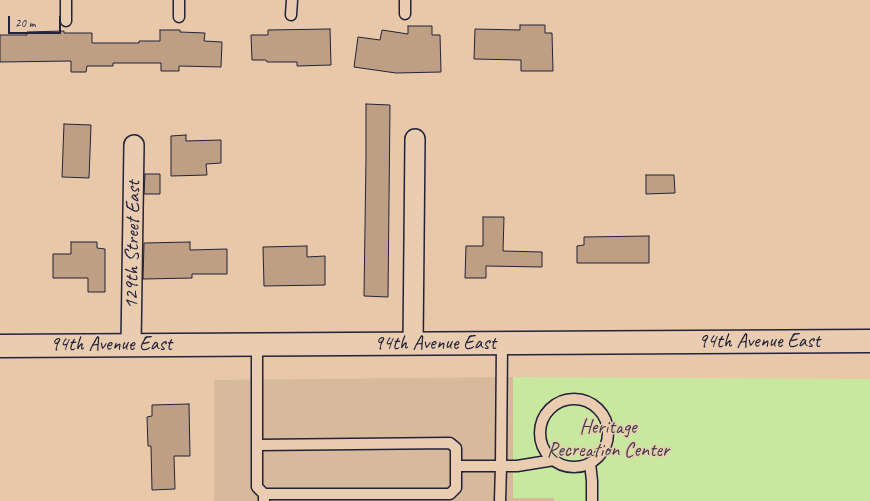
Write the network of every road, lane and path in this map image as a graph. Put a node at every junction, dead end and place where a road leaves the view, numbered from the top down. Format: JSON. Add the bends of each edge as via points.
{"nodes":[{"id":1,"x":66,"y":0,"type":"edge"},
{"id":2,"x":179,"y":0,"type":"edge"},
{"id":3,"x":292,"y":0,"type":"edge"},
{"id":4,"x":405,"y":0,"type":"edge"},
{"id":5,"x":405,"y":14,"type":"dead end"},
{"id":6,"x":291,"y":15,"type":"dead end"},
{"id":7,"x":179,"y":17,"type":"dead end"},
{"id":8,"x":66,"y":20,"type":"dead end"},
{"id":9,"x":415,"y":140,"type":"dead end"},
{"id":10,"x":134,"y":145,"type":"dead end"},
{"id":11,"x":870,"y":341,"type":"edge"},
{"id":12,"x":413,"y":344,"type":"junction"},
{"id":13,"x":502,"y":344,"type":"junction"},
{"id":14,"x":131,"y":345,"type":"junction"},
{"id":15,"x":257,"y":345,"type":"junction"},
{"id":16,"x":0,"y":346,"type":"edge"},
{"id":17,"x":257,"y":445,"type":"junction"},
{"id":18,"x":554,"y":460,"type":"junction"},
{"id":19,"x":590,"y":463,"type":"junction"},
{"id":20,"x":456,"y":466,"type":"junction"},
{"id":21,"x":500,"y":466,"type":"junction"},
{"id":22,"x":264,"y":498,"type":"edge"},
{"id":23,"x":500,"y":501,"type":"edge"},
{"id":24,"x":592,"y":501,"type":"edge"}],
"edges":[{"from":1,"to":8,"type":"lane"},
{"from":2,"to":7,"type":"lane"},
{"from":3,"to":6,"type":"lane"},
{"from":4,"to":5,"type":"lane"},
{"from":9,"to":12,"type":"street"},
{"from":10,"to":14,"type":"street","name":"129th Street East"},
{"from":11,"to":13,"type":"main road","name":"94th Avenue East"},
{"from":12,"to":13,"type":"main road","name":"94th Avenue East"},
{"from":12,"to":15,"type":"main road","name":"94th Avenue East"},
{"from":13,"to":21,"type":"lane"},
{"from":14,"to":15,"type":"main road","name":"94th Avenue East"},
{"from":14,"to":16,"type":"main road","name":"94th Avenue East"},
{"from":15,"to":17,"type":"lane"},
{"from":17,"to":20,"type":"lane","via":[[450,443],[456,448]]},
{"from":17,"to":22,"type":"lane","via":[[257,487]]},
{"from":18,"to":19,"type":"lane","via":[[572,467]]},
{"from":18,"to":19,"type":"lane","via":[[542,445],[540,436],[544,417],[558,404],[566,400],[576,400],[594,406],[605,421],[607,440],[598,457]]},
{"from":18,"to":21,"type":"lane"},
{"from":19,"to":24,"type":"lane"},
{"from":20,"to":21,"type":"lane"},
{"from":20,"to":22,"type":"lane","via":[[456,488],[450,494]]},
{"from":21,"to":23,"type":"lane"}]}
